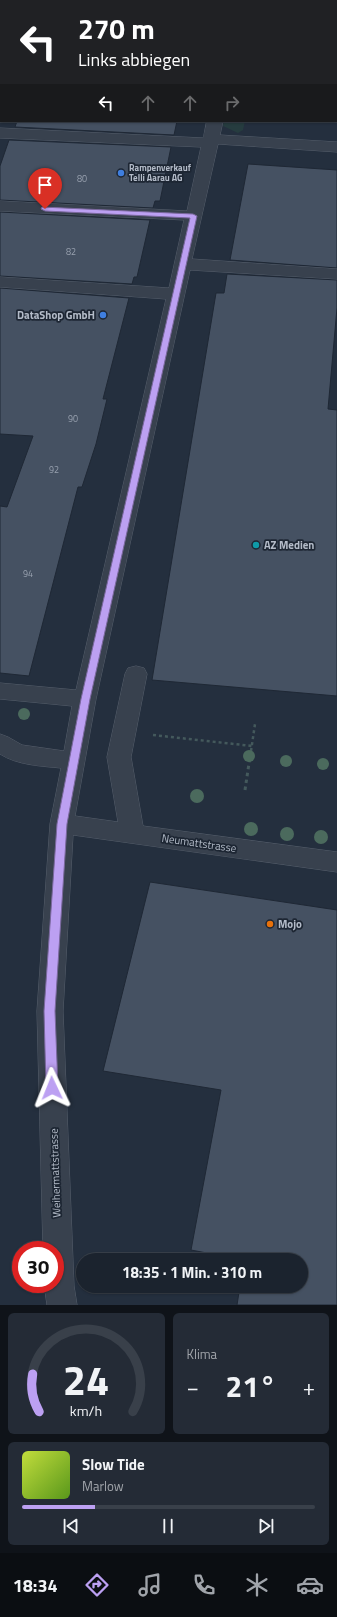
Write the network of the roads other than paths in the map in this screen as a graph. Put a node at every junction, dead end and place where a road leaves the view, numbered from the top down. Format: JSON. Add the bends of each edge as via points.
{"nodes":[{"id":1,"x":0,"y":133,"type":"edge"},
{"id":2,"x":212,"y":134,"type":"edge"},
{"id":3,"x":337,"y":147,"type":"edge"},
{"id":4,"x":0,"y":206,"type":"edge"},
{"id":5,"x":193,"y":216,"type":"junction"},
{"id":6,"x":183,"y":264,"type":"junction"},
{"id":7,"x":337,"y":274,"type":"edge"},
{"id":8,"x":0,"y":282,"type":"edge"},
{"id":9,"x":176,"y":294,"type":"junction"},
{"id":10,"x":136,"y":674,"type":"dead end"},
{"id":11,"x":0,"y":692,"type":"edge"},
{"id":12,"x":85,"y":699,"type":"junction"},
{"id":13,"x":0,"y":743,"type":"edge"},
{"id":14,"x":74,"y":760,"type":"junction"},
{"id":15,"x":62,"y":824,"type":"junction"},
{"id":16,"x":132,"y":833,"type":"junction"},
{"id":17,"x":337,"y":862,"type":"edge"},
{"id":18,"x":62,"y":1305,"type":"edge"}],
"edges":[{"from":1,"to":2,"type":"street"},
{"from":2,"to":3,"type":"street"},
{"from":2,"to":5,"type":"street","name":"Weihermattstrasse"},
{"from":4,"to":5,"type":"street"},
{"from":5,"to":6,"type":"street","name":"Weihermattstrasse"},
{"from":6,"to":7,"type":"street"},
{"from":6,"to":9,"type":"street","name":"Weihermattstrasse"},
{"from":8,"to":9,"type":"street"},
{"from":9,"to":12,"type":"street","name":"Weihermattstrasse"},
{"from":10,"to":16,"type":"street","via":[[119,757]]},
{"from":11,"to":12,"type":"street"},
{"from":12,"to":14,"type":"street","name":"Weihermattstrasse"},
{"from":13,"to":14,"type":"street","via":[[16,753]]},
{"from":14,"to":15,"type":"street","name":"Weihermattstrasse"},
{"from":15,"to":16,"type":"street","name":"Neumattstrasse"},
{"from":15,"to":18,"type":"street","name":"Weihermattstrasse","via":[[50,1011],[59,1286]]},
{"from":16,"to":17,"type":"street","name":"Neumattstrasse"}]}
